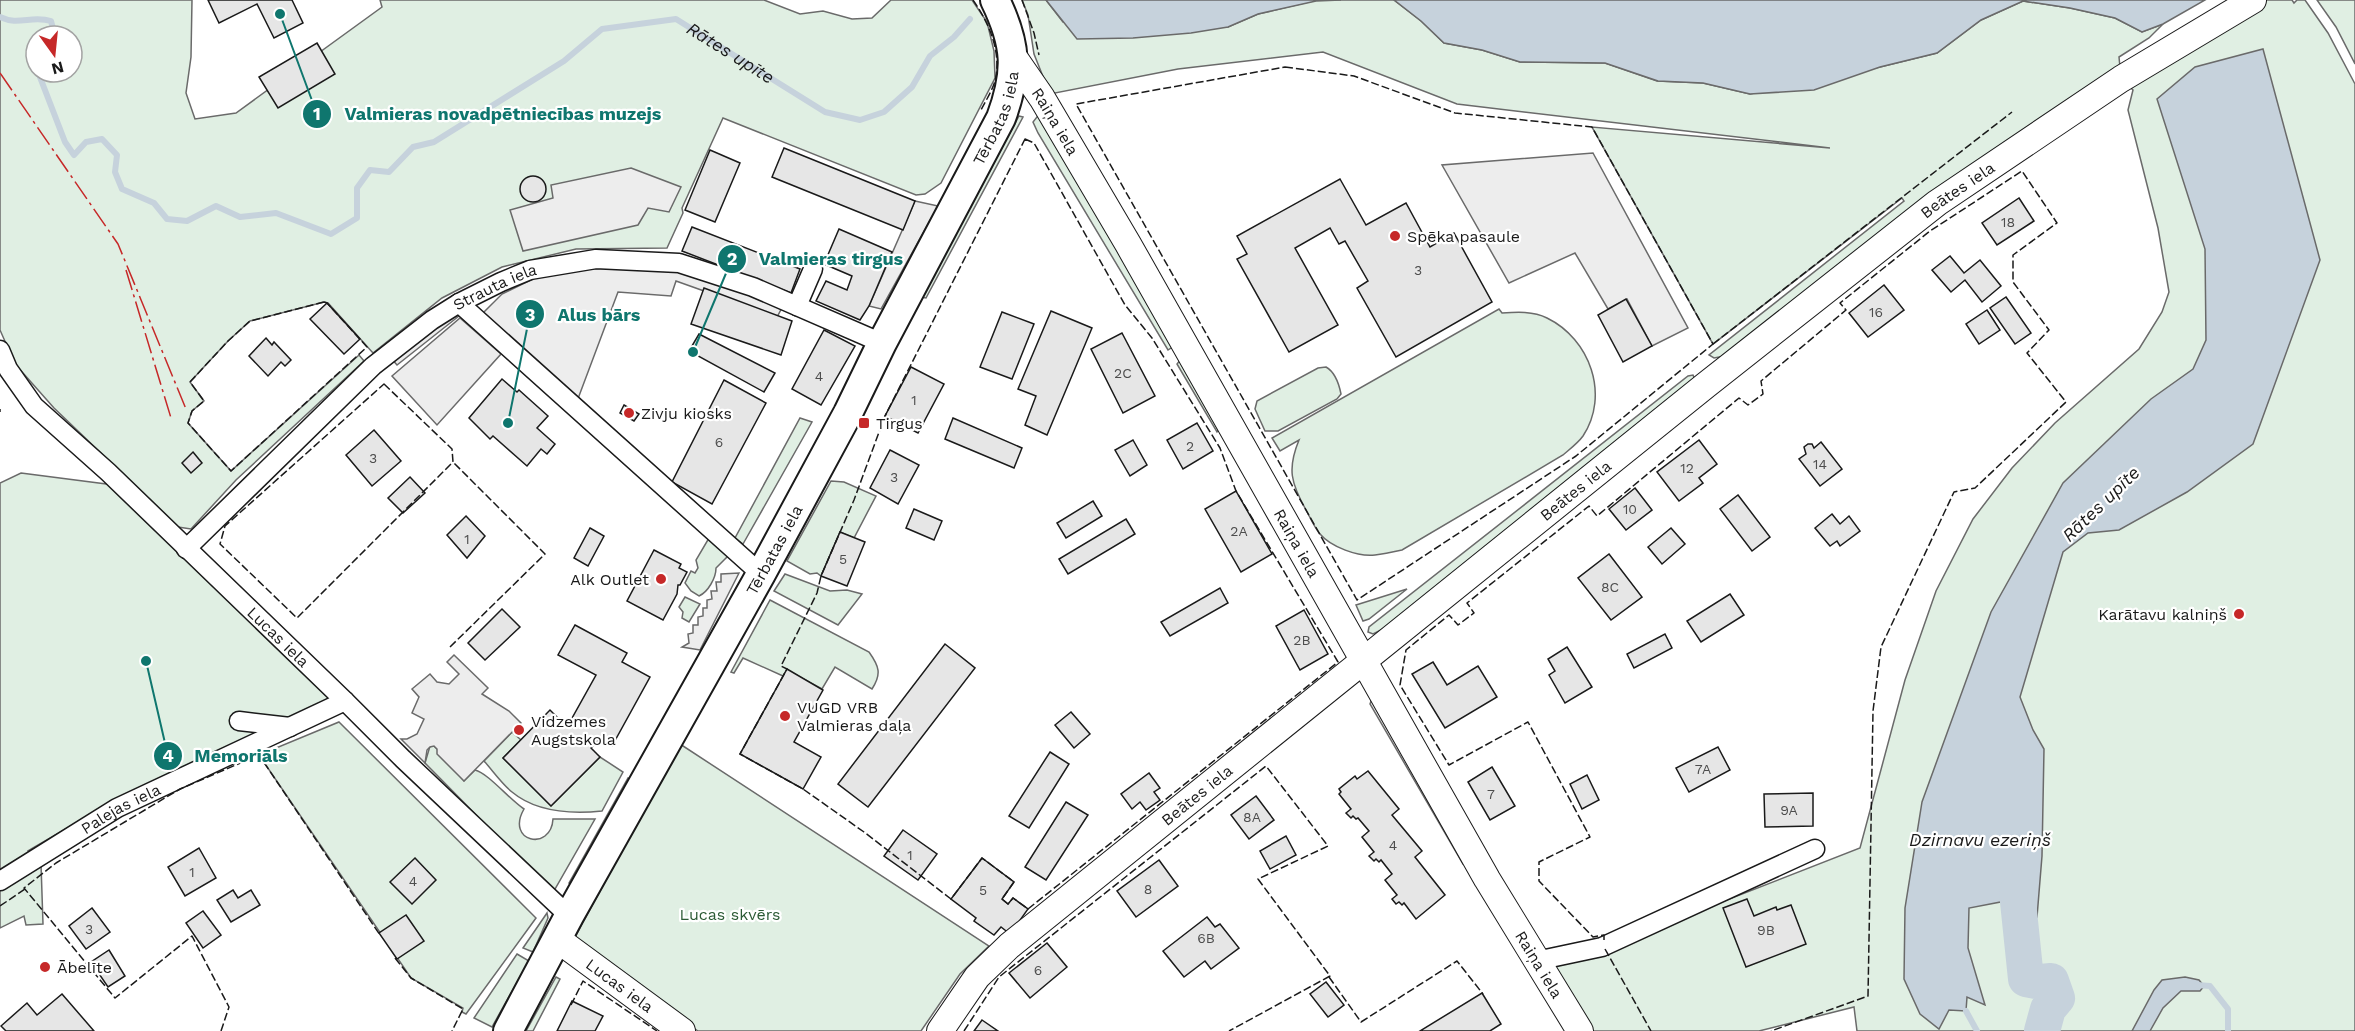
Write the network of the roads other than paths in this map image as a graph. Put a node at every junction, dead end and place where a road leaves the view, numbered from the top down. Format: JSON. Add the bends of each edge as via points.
{"nodes":[{"id":1,"x":995,"y":0,"type":"edge"},
{"id":2,"x":2253,"y":0,"type":"edge"},
{"id":3,"x":1013,"y":56,"type":"junction"},
{"id":4,"x":813,"y":269,"type":"dead end"},
{"id":5,"x":459,"y":303,"type":"junction"},
{"id":6,"x":797,"y":306,"type":"junction"},
{"id":7,"x":882,"y":343,"type":"junction"},
{"id":8,"x":0,"y":350,"type":"edge"},
{"id":9,"x":186,"y":549,"type":"junction"},
{"id":10,"x":761,"y":574,"type":"junction"},
{"id":11,"x":1365,"y":662,"type":"junction"},
{"id":12,"x":345,"y":701,"type":"junction"},
{"id":13,"x":238,"y":721,"type":"dead end"},
{"id":14,"x":290,"y":727,"type":"junction"},
{"id":15,"x":1815,"y":849,"type":"dead end"},
{"id":16,"x":0,"y":880,"type":"edge"},
{"id":17,"x":563,"y":927,"type":"junction"},
{"id":18,"x":1536,"y":961,"type":"junction"},
{"id":19,"x":508,"y":1031,"type":"edge"},
{"id":20,"x":682,"y":1031,"type":"edge"},
{"id":21,"x":940,"y":1031,"type":"edge"},
{"id":22,"x":1580,"y":1031,"type":"edge"}],
"edges":[{"from":1,"to":3,"type":"main road","name":"Tērbatas iela","via":[[1006,24]]},
{"from":2,"to":11,"type":"street","name":"Beātes iela","via":[[2121,79],[1937,203]]},
{"from":3,"to":7,"type":"main road","name":"Tērbatas iela","via":[[1012,89],[1001,118]]},
{"from":3,"to":11,"type":"street","name":"Raiņa iela","via":[[1134,254]]},
{"from":4,"to":6,"type":"street"},
{"from":5,"to":6,"type":"street","name":"Strauta iela","via":[[530,270],[596,259],[679,263]]},
{"from":5,"to":9,"type":"street","name":"Strauta iela","via":[[373,366]]},
{"from":5,"to":10,"type":"street"},
{"from":6,"to":7,"type":"street","name":"Strauta iela"},
{"from":7,"to":10,"type":"main road","name":"Tērbatas iela"},
{"from":8,"to":9,"type":"street","name":"Lucas iela","via":[[8,369],[34,406]]},
{"from":9,"to":12,"type":"street","name":"Lucas iela"},
{"from":10,"to":17,"type":"main road","name":"Tērbatas iela"},
{"from":11,"to":18,"type":"street","name":"Raiņa iela"},
{"from":11,"to":21,"type":"street","name":"Beātes iela","via":[[1009,946],[977,977]]},
{"from":12,"to":14,"type":"street","name":"Palejas iela"},
{"from":12,"to":17,"type":"street","name":"Lucas iela"},
{"from":13,"to":14,"type":"street"},
{"from":14,"to":16,"type":"street","name":"Palejas iela","via":[[117,808]]},
{"from":15,"to":18,"type":"street","via":[[1602,947]]},
{"from":17,"to":19,"type":"main road","name":"Tērbatas iela"},
{"from":17,"to":20,"type":"street","name":"Lucas iela"},
{"from":18,"to":22,"type":"street","name":"Raiņa iela"}]}
